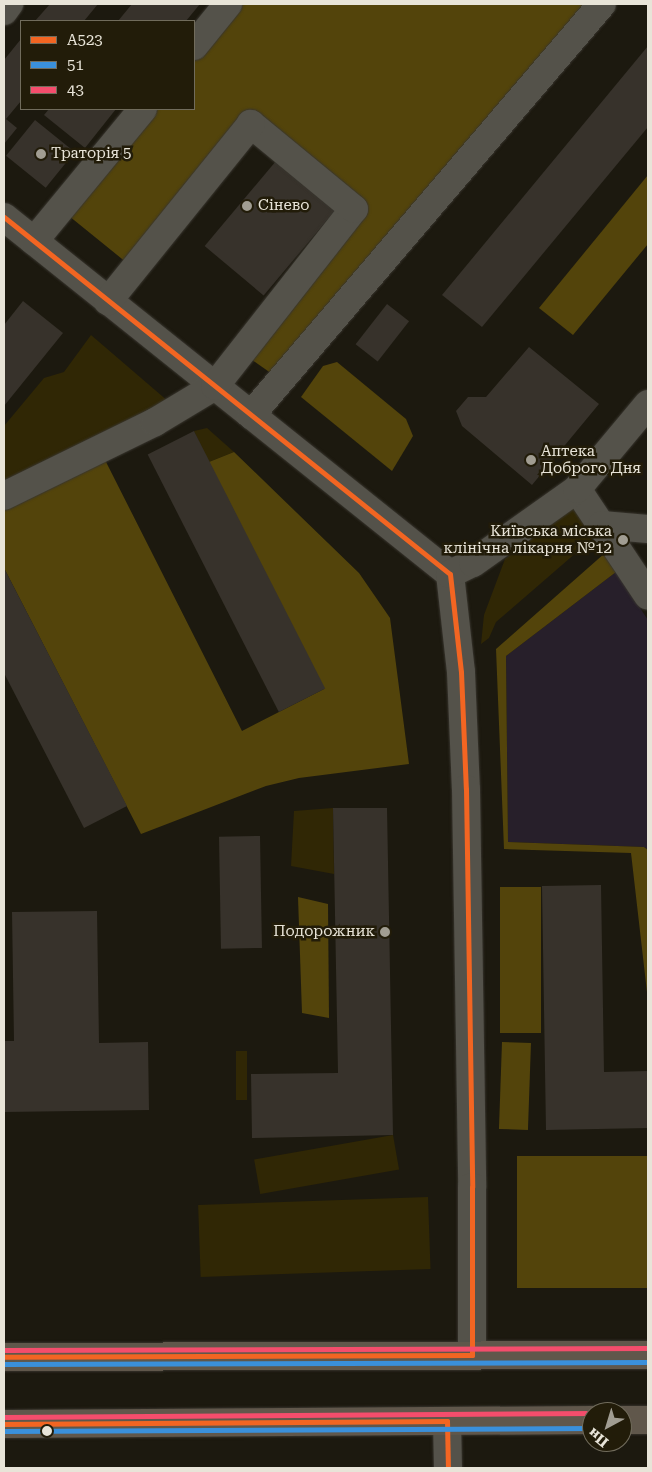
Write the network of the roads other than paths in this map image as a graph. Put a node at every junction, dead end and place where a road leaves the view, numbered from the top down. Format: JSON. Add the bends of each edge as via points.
{"nodes":[{"id":1,"x":9,"y":4,"type":"edge"},
{"id":2,"x":228,"y":4,"type":"edge"},
{"id":3,"x":602,"y":4,"type":"edge"},
{"id":4,"x":4,"y":10,"type":"edge"},
{"id":5,"x":195,"y":45,"type":"edge"},
{"id":6,"x":142,"y":110,"type":"edge"},
{"id":7,"x":14,"y":232,"type":"edge"},
{"id":8,"x":108,"y":300,"type":"junction"},
{"id":9,"x":214,"y":386,"type":"junction"},
{"id":10,"x":648,"y":404,"type":"edge"},
{"id":11,"x":251,"y":415,"type":"junction"},
{"id":12,"x":577,"y":489,"type":"junction"},
{"id":13,"x":4,"y":496,"type":"edge"},
{"id":14,"x":602,"y":525,"type":"junction"},
{"id":15,"x":648,"y":529,"type":"edge"},
{"id":16,"x":450,"y":574,"type":"junction"},
{"id":17,"x":648,"y":596,"type":"edge"},
{"id":18,"x":472,"y":1355,"type":"junction"},
{"id":19,"x":648,"y":1355,"type":"edge"},
{"id":20,"x":4,"y":1357,"type":"edge"},
{"id":21,"x":582,"y":1420,"type":"edge"},
{"id":22,"x":632,"y":1420,"type":"edge"},
{"id":23,"x":648,"y":1420,"type":"edge"},
{"id":24,"x":447,"y":1421,"type":"junction"},
{"id":25,"x":4,"y":1424,"type":"edge"},
{"id":26,"x":448,"y":1468,"type":"edge"}],
"edges":[{"from":1,"to":4,"type":"street"},
{"from":2,"to":5,"type":"street"},
{"from":3,"to":11,"type":"street"},
{"from":6,"to":7,"type":"street"},
{"from":7,"to":8,"type":"street"},
{"from":8,"to":9,"type":"street"},
{"from":8,"to":9,"type":"street","via":[[251,124],[354,209]]},
{"from":9,"to":11,"type":"street"},
{"from":9,"to":13,"type":"street","via":[[175,412]]},
{"from":10,"to":12,"type":"street"},
{"from":11,"to":16,"type":"street"},
{"from":12,"to":14,"type":"street"},
{"from":12,"to":16,"type":"street","via":[[473,564]]},
{"from":14,"to":15,"type":"street"},
{"from":14,"to":17,"type":"street"},
{"from":16,"to":18,"type":"street","via":[[461,672],[466,789]]},
{"from":18,"to":19,"type":"highway"},
{"from":18,"to":20,"type":"highway"},
{"from":21,"to":24,"type":"highway"},
{"from":22,"to":23,"type":"highway"},
{"from":24,"to":25,"type":"highway"},
{"from":24,"to":26,"type":"street"}]}
